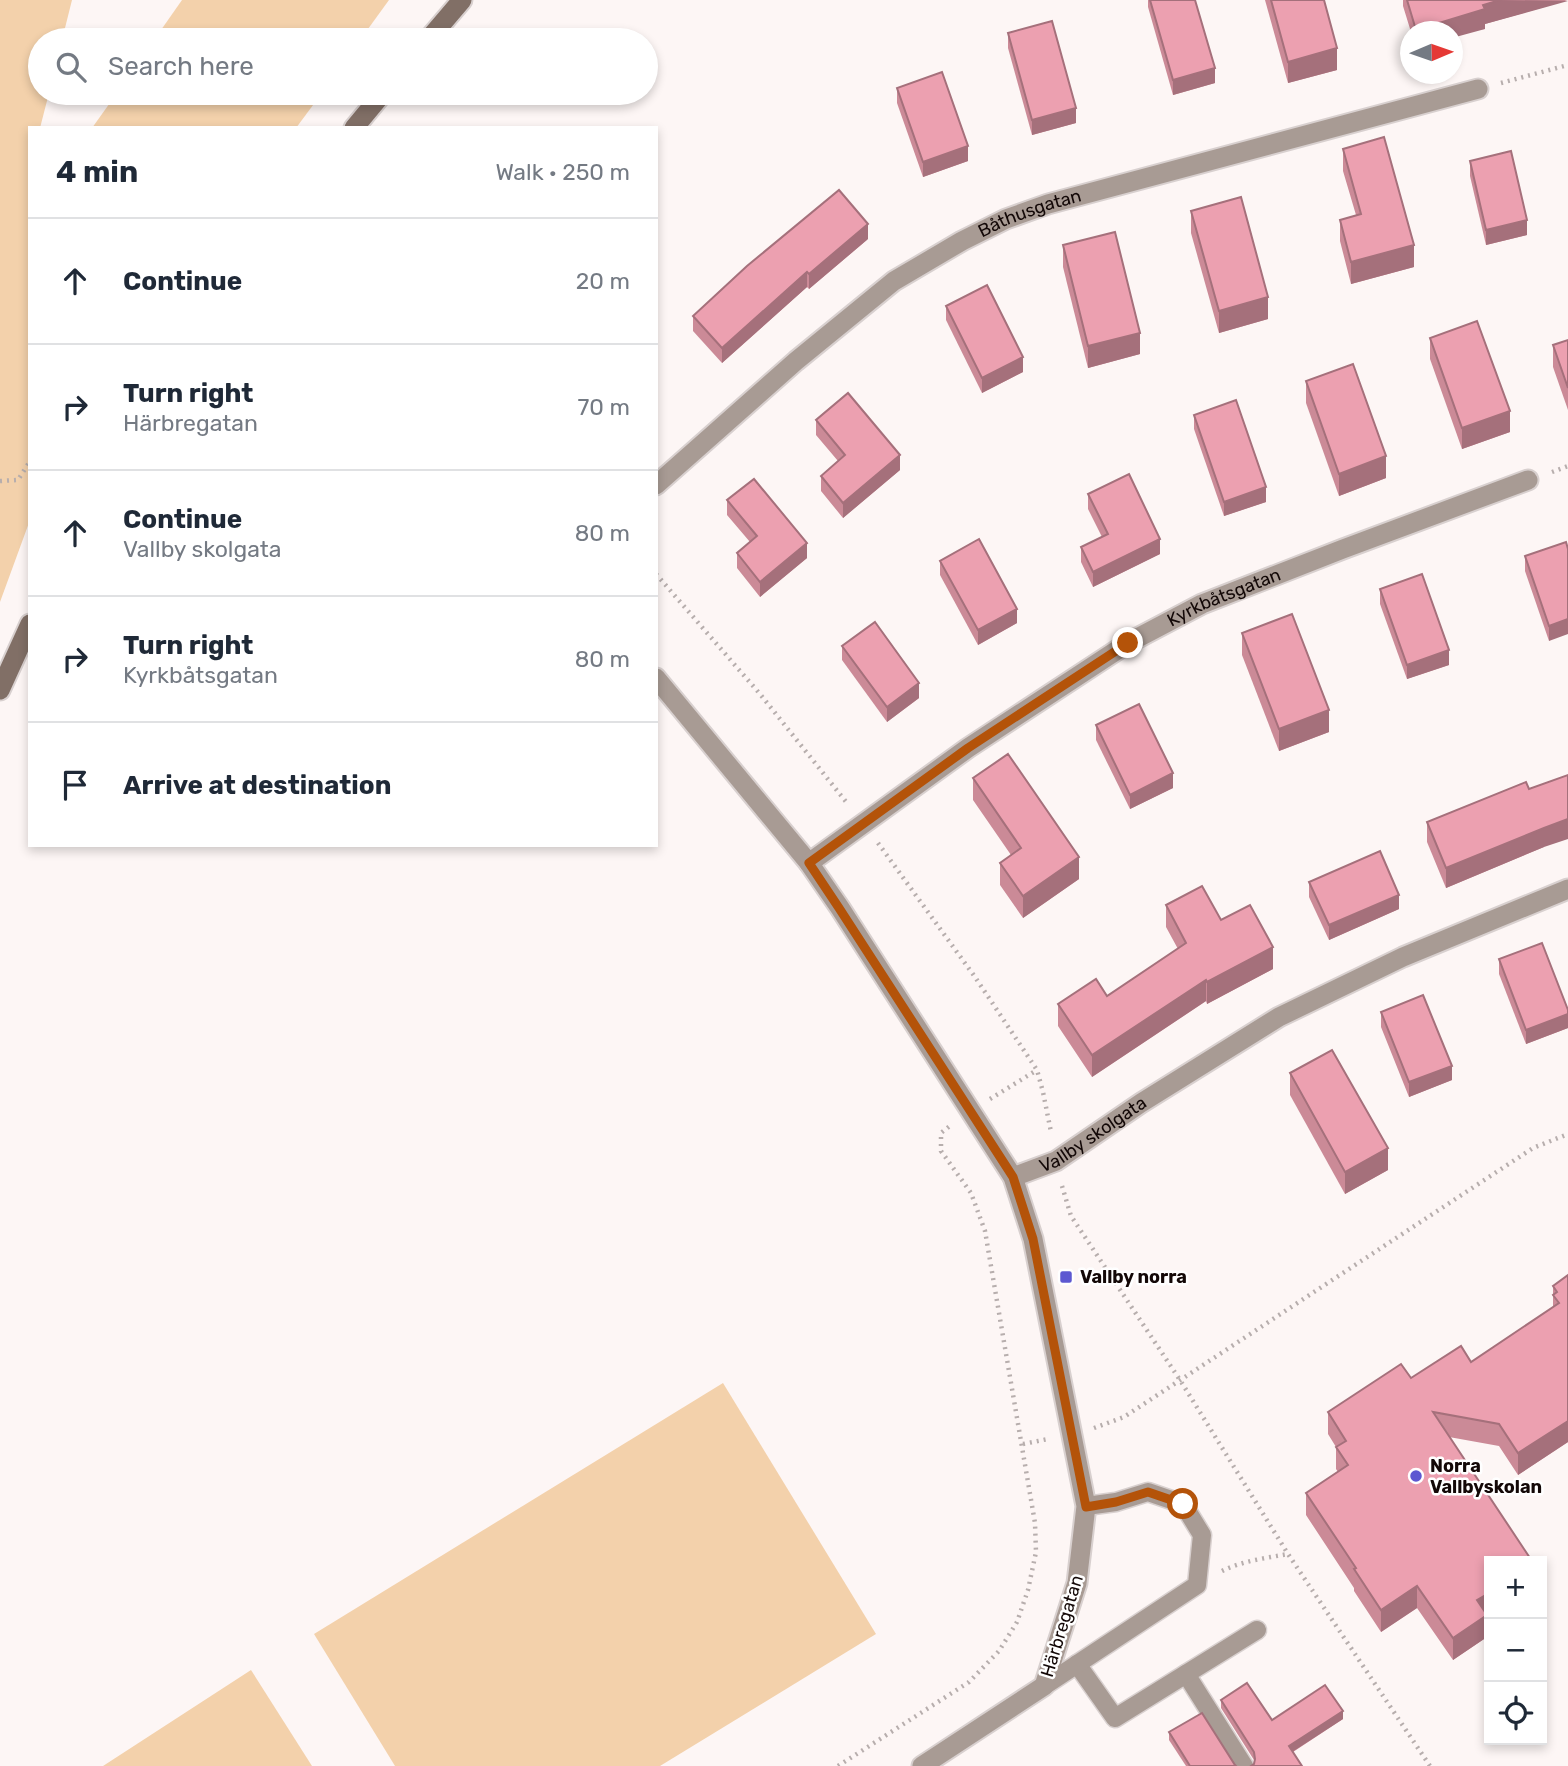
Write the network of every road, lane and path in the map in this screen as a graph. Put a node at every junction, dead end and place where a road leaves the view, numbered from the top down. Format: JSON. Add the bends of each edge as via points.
{"nodes":[{"id":1,"x":462,"y":0,"type":"edge"},
{"id":2,"x":438,"y":28,"type":"edge"},
{"id":3,"x":1568,"y":65,"type":"edge"},
{"id":4,"x":1478,"y":89,"type":"joint"},
{"id":5,"x":373,"y":105,"type":"edge"},
{"id":6,"x":356,"y":126,"type":"edge"},
{"id":7,"x":28,"y":464,"type":"edge"},
{"id":8,"x":1528,"y":480,"type":"dead end"},
{"id":9,"x":0,"y":481,"type":"edge"},
{"id":10,"x":658,"y":483,"type":"edge"},
{"id":11,"x":658,"y":576,"type":"edge"},
{"id":12,"x":28,"y":628,"type":"edge"},
{"id":13,"x":658,"y":680,"type":"edge"},
{"id":14,"x":0,"y":690,"type":"edge"},
{"id":15,"x":863,"y":823,"type":"junction"},
{"id":16,"x":809,"y":863,"type":"junction"},
{"id":17,"x":1568,"y":889,"type":"edge"},
{"id":18,"x":1037,"y":1070,"type":"junction"},
{"id":19,"x":971,"y":1111,"type":"junction"},
{"id":20,"x":1568,"y":1134,"type":"edge"},
{"id":21,"x":1056,"y":1161,"type":"junction"},
{"id":22,"x":1013,"y":1177,"type":"junction"},
{"id":23,"x":1180,"y":1380,"type":"junction"},
{"id":24,"x":1072,"y":1433,"type":"junction"},
{"id":25,"x":1023,"y":1444,"type":"junction"},
{"id":26,"x":1086,"y":1507,"type":"junction"},
{"id":27,"x":1288,"y":1554,"type":"junction"},
{"id":28,"x":1196,"y":1585,"type":"junction"},
{"id":29,"x":1257,"y":1630,"type":"dead end"},
{"id":30,"x":1077,"y":1664,"type":"junction"},
{"id":31,"x":1186,"y":1674,"type":"junction"},
{"id":32,"x":1044,"y":1686,"type":"junction"},
{"id":33,"x":944,"y":1760,"type":"edge"},
{"id":34,"x":838,"y":1766,"type":"edge"},
{"id":35,"x":922,"y":1766,"type":"edge"},
{"id":36,"x":1244,"y":1766,"type":"edge"},
{"id":37,"x":1430,"y":1766,"type":"edge"}],
"edges":[{"from":1,"to":2,"type":"main road"},
{"from":3,"to":4,"type":"path"},
{"from":4,"to":10,"type":"street","name":"Båthusgatan","via":[[1062,200],[962,240],[894,281]]},
{"from":5,"to":6,"type":"main road"},
{"from":7,"to":9,"type":"path","via":[[18,480]]},
{"from":8,"to":15,"type":"street","name":"Kyrkbåtsgatan","via":[[1202,604],[1128,643]]},
{"from":11,"to":15,"type":"path"},
{"from":12,"to":14,"type":"main road"},
{"from":13,"to":16,"type":"street"},
{"from":15,"to":16,"type":"street","name":"Kyrkbåtsgatan"},
{"from":15,"to":18,"type":"path"},
{"from":16,"to":19,"type":"street"},
{"from":17,"to":21,"type":"street","name":"Vallby skolgata","via":[[1404,957],[1279,1017]]},
{"from":18,"to":19,"type":"path"},
{"from":18,"to":21,"type":"path"},
{"from":19,"to":22,"type":"street"},
{"from":19,"to":25,"type":"path","via":[[942,1133],[941,1151],[971,1193],[985,1231]]},
{"from":20,"to":23,"type":"path","via":[[1532,1148]]},
{"from":21,"to":22,"type":"street","name":"Vallby skolgata"},
{"from":21,"to":23,"type":"path","via":[[1071,1216]]},
{"from":22,"to":24,"type":"street","name":"Härbregatan","via":[[1033,1239]]},
{"from":23,"to":24,"type":"path","via":[[1124,1417]]},
{"from":23,"to":27,"type":"path"},
{"from":24,"to":25,"type":"path"},
{"from":24,"to":26,"type":"street","name":"Härbregatan"},
{"from":25,"to":34,"type":"path","via":[[1036,1552],[1017,1622],[999,1651],[969,1682]]},
{"from":26,"to":28,"type":"lane","via":[[1148,1492],[1183,1504],[1202,1535]]},
{"from":26,"to":32,"type":"street","name":"Härbregatan","via":[[1077,1583]]},
{"from":27,"to":28,"type":"path","via":[[1228,1568]]},
{"from":27,"to":37,"type":"path"},
{"from":28,"to":30,"type":"lane"},
{"from":29,"to":31,"type":"lane"},
{"from":30,"to":31,"type":"lane","via":[[1115,1718]]},
{"from":30,"to":32,"type":"lane"},
{"from":31,"to":36,"type":"lane"},
{"from":32,"to":33,"type":"street","name":"Härbregatan"},
{"from":33,"to":35,"type":"street","name":"Härbregatan"}]}
